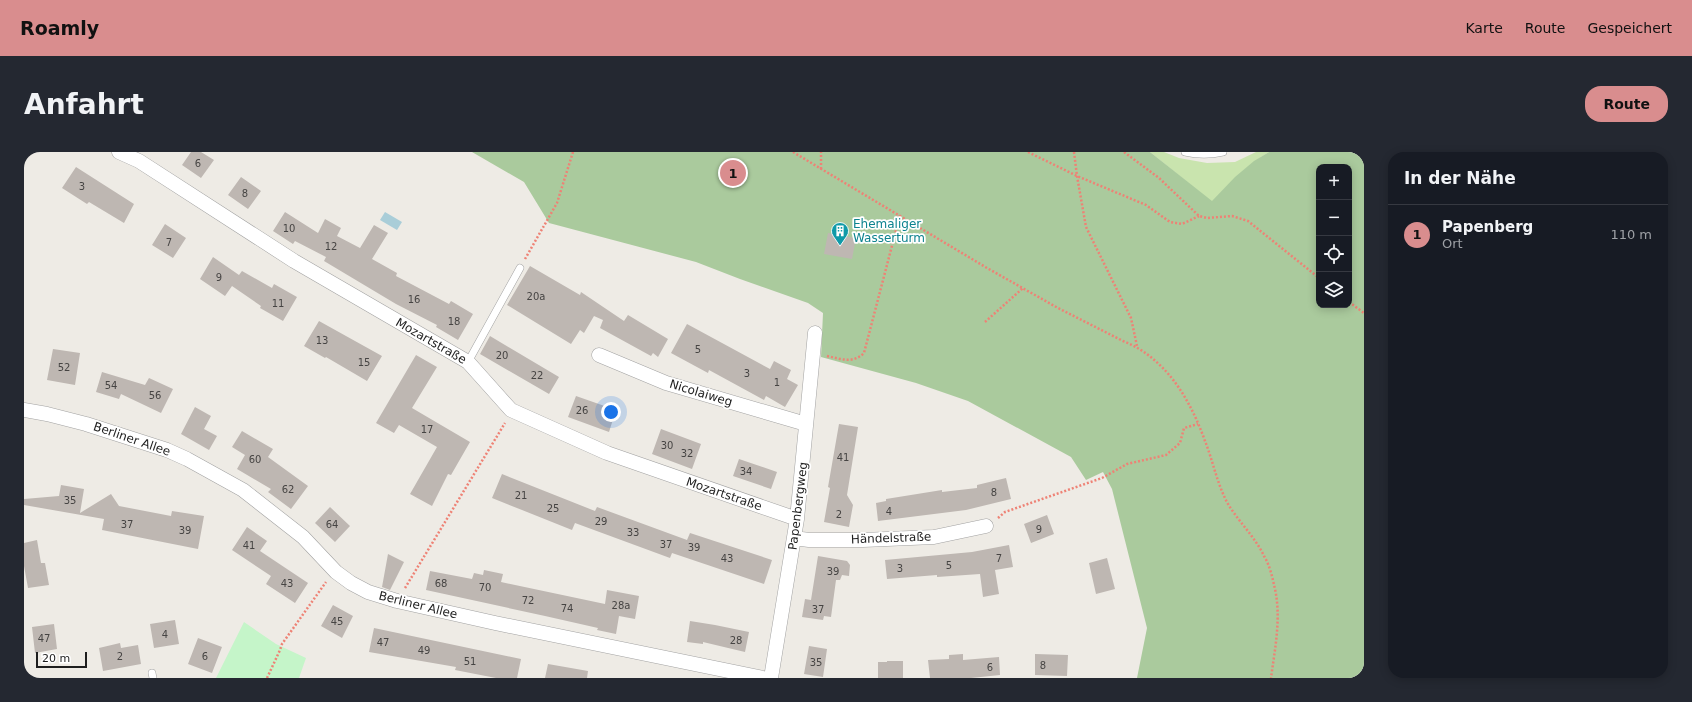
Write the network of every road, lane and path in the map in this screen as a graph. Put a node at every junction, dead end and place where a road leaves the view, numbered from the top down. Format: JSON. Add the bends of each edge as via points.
{"nodes":[{"id":1,"x":119,"y":152,"type":"edge"},
{"id":2,"x":573,"y":152,"type":"edge"},
{"id":3,"x":793,"y":152,"type":"edge"},
{"id":4,"x":821,"y":152,"type":"edge"},
{"id":5,"x":1028,"y":152,"type":"edge"},
{"id":6,"x":1074,"y":152,"type":"edge"},
{"id":7,"x":1124,"y":152,"type":"edge"},
{"id":8,"x":1185,"y":152,"type":"edge"},
{"id":9,"x":1223,"y":152,"type":"edge"},
{"id":10,"x":821,"y":170,"type":"junction"},
{"id":11,"x":1077,"y":176,"type":"junction"},
{"id":12,"x":900,"y":215,"type":"junction"},
{"id":13,"x":1199,"y":216,"type":"junction"},
{"id":14,"x":520,"y":268,"type":"joint"},
{"id":15,"x":1316,"y":276,"type":"edge"},
{"id":16,"x":1023,"y":288,"type":"junction"},
{"id":17,"x":1352,"y":304,"type":"edge"},
{"id":18,"x":1364,"y":313,"type":"edge"},
{"id":19,"x":985,"y":322,"type":"dead end"},
{"id":20,"x":814,"y":333,"type":"dead end"},
{"id":21,"x":1137,"y":346,"type":"junction"},
{"id":22,"x":812,"y":352,"type":"junction"},
{"id":23,"x":599,"y":355,"type":"dead end"},
{"id":24,"x":468,"y":362,"type":"junction"},
{"id":25,"x":24,"y":410,"type":"edge"},
{"id":26,"x":511,"y":410,"type":"junction"},
{"id":27,"x":806,"y":424,"type":"junction"},
{"id":28,"x":1198,"y":424,"type":"junction"},
{"id":29,"x":1005,"y":512,"type":"dead end"},
{"id":30,"x":797,"y":519,"type":"junction"},
{"id":31,"x":986,"y":526,"type":"dead end"},
{"id":32,"x":794,"y":538,"type":"junction"},
{"id":33,"x":336,"y":572,"type":"junction"},
{"id":34,"x":397,"y":601,"type":"junction"},
{"id":35,"x":267,"y":678,"type":"edge"},
{"id":36,"x":763,"y":678,"type":"edge"},
{"id":37,"x":771,"y":678,"type":"edge"},
{"id":38,"x":1271,"y":678,"type":"edge"}],
"edges":[{"from":1,"to":24,"type":"street","name":"Mozartstraße","via":[[139,161],[294,261]]},
{"from":2,"to":14,"type":"path","via":[[557,203]]},
{"from":3,"to":10,"type":"path"},
{"from":4,"to":10,"type":"path"},
{"from":5,"to":11,"type":"path"},
{"from":6,"to":11,"type":"path"},
{"from":7,"to":13,"type":"path","via":[[1159,178]]},
{"from":8,"to":9,"type":"lane","via":[[1212,155]]},
{"from":10,"to":12,"type":"path"},
{"from":11,"to":13,"type":"path","via":[[1146,205],[1170,222],[1182,224]]},
{"from":11,"to":21,"type":"path","via":[[1086,227],[1130,318]]},
{"from":12,"to":16,"type":"path"},
{"from":12,"to":22,"type":"path","via":[[864,353],[859,359],[849,361]]},
{"from":13,"to":15,"type":"path","via":[[1232,216],[1248,221]]},
{"from":14,"to":24,"type":"lane"},
{"from":16,"to":19,"type":"path"},
{"from":16,"to":21,"type":"path"},
{"from":17,"to":18,"type":"path"},
{"from":20,"to":22,"type":"street","name":"Papenbergweg"},
{"from":21,"to":28,"type":"path","via":[[1154,358],[1174,380]]},
{"from":22,"to":27,"type":"street","name":"Papenbergweg"},
{"from":23,"to":27,"type":"street","name":"Nicolaiweg","via":[[666,383]]},
{"from":24,"to":26,"type":"street","name":"Mozartstraße"},
{"from":25,"to":33,"type":"street","name":"Berliner Allee","via":[[86,424],[187,459],[243,490],[259,502],[303,537]]},
{"from":26,"to":30,"type":"street","name":"Mozartstraße","via":[[607,453]]},
{"from":26,"to":34,"type":"path"},
{"from":27,"to":30,"type":"street","name":"Papenbergweg"},
{"from":28,"to":29,"type":"path","via":[[1184,428],[1180,443],[1166,455],[1127,464],[1102,478]]},
{"from":28,"to":38,"type":"path","via":[[1228,503],[1264,555],[1275,585],[1278,616]]},
{"from":30,"to":32,"type":"street","name":"Papenbergweg"},
{"from":31,"to":32,"type":"street","name":"Händelstraße","via":[[934,538]]},
{"from":32,"to":37,"type":"street","name":"Papenbergweg"},
{"from":33,"to":34,"type":"street","name":"Berliner Allee","via":[[368,592]]},
{"from":33,"to":35,"type":"path","via":[[322,586],[282,644]]},
{"from":34,"to":36,"type":"street","name":"Berliner Allee"}]}
